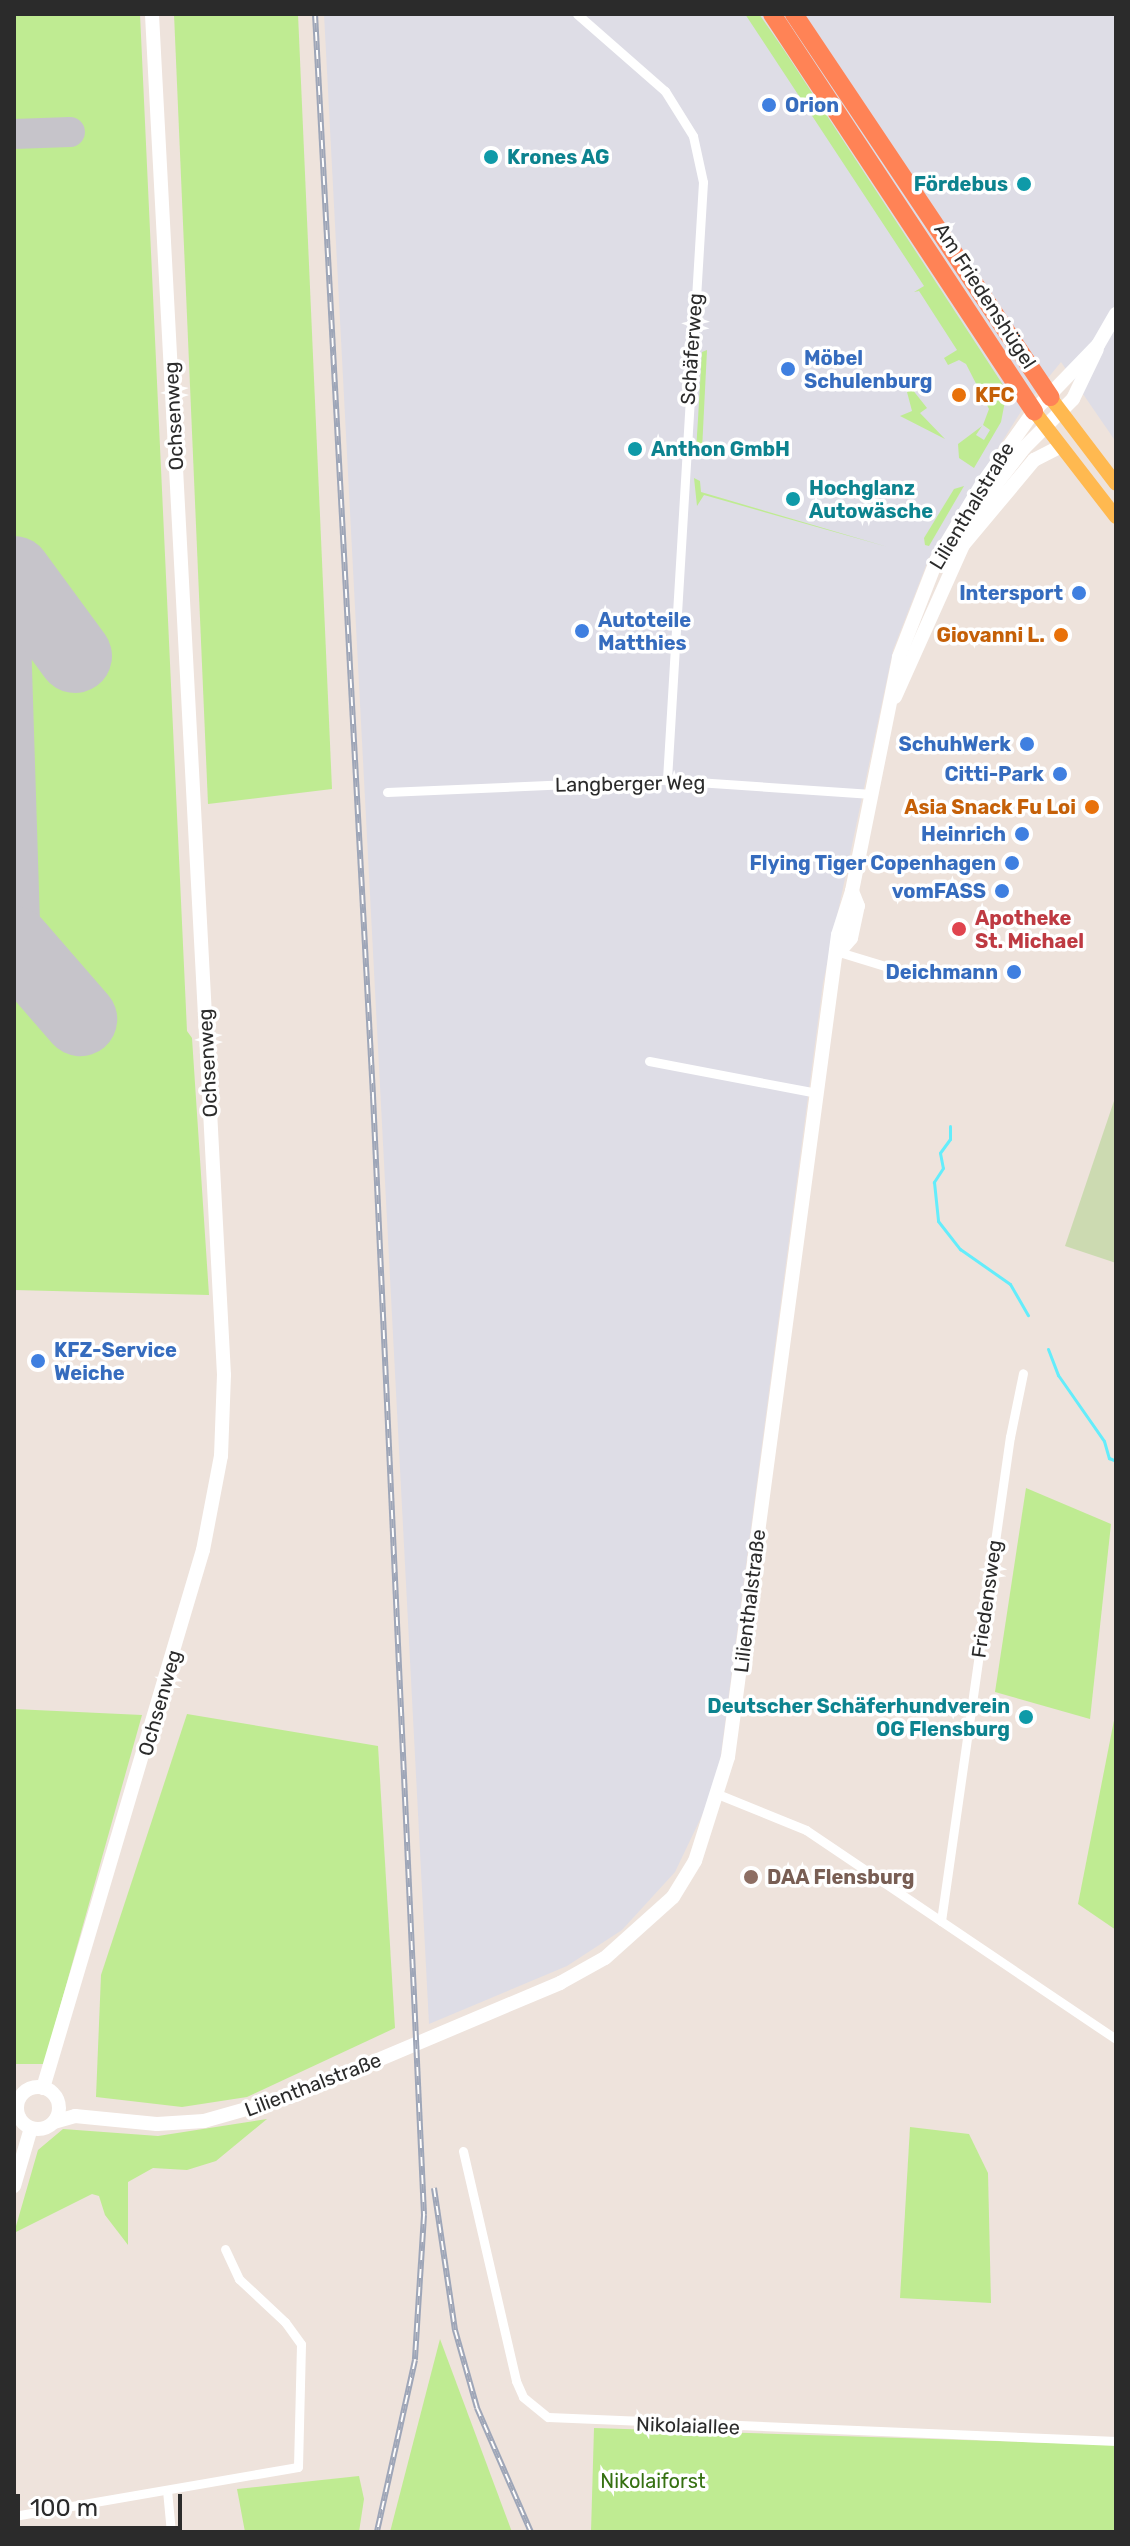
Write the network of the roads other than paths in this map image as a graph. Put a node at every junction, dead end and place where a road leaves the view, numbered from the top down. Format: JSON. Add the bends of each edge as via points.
{"nodes":[{"id":1,"x":152,"y":14,"type":"edge"},
{"id":2,"x":577,"y":14,"type":"edge"},
{"id":3,"x":772,"y":14,"type":"edge"},
{"id":4,"x":794,"y":14,"type":"edge"},
{"id":5,"x":1116,"y":314,"type":"edge"},
{"id":6,"x":1055,"y":404,"type":"junction"},
{"id":7,"x":1039,"y":418,"type":"junction"},
{"id":8,"x":1060,"y":447,"type":"junction"},
{"id":9,"x":1116,"y":484,"type":"edge"},
{"id":10,"x":1116,"y":517,"type":"edge"},
{"id":11,"x":963,"y":545,"type":"junction"},
{"id":12,"x":894,"y":697,"type":"junction"},
{"id":13,"x":667,"y":780,"type":"junction"},
{"id":14,"x":387,"y":792,"type":"dead end"},
{"id":15,"x":872,"y":794,"type":"junction"},
{"id":16,"x":839,"y":952,"type":"junction"},
{"id":17,"x":911,"y":974,"type":"dead end"},
{"id":18,"x":649,"y":1061,"type":"dead end"},
{"id":19,"x":817,"y":1093,"type":"junction"},
{"id":20,"x":1023,"y":1373,"type":"dead end"},
{"id":21,"x":720,"y":1795,"type":"junction"},
{"id":22,"x":941,"y":1921,"type":"junction"},
{"id":23,"x":1116,"y":2039,"type":"edge"},
{"id":24,"x":43,"y":2088,"type":"junction"},
{"id":25,"x":57,"y":2099,"type":"junction"},
{"id":26,"x":16,"y":2112,"type":"edge"},
{"id":27,"x":96,"y":2117,"type":"junction"},
{"id":28,"x":54,"y":2122,"type":"junction"},
{"id":29,"x":31,"y":2128,"type":"junction"},
{"id":30,"x":463,"y":2151,"type":"dead end"},
{"id":31,"x":14,"y":2186,"type":"edge"},
{"id":32,"x":225,"y":2249,"type":"dead end"},
{"id":33,"x":1116,"y":2441,"type":"edge"},
{"id":34,"x":167,"y":2490,"type":"junction"},
{"id":35,"x":14,"y":2516,"type":"edge"},
{"id":36,"x":171,"y":2532,"type":"edge"}],
"edges":[{"from":1,"to":24,"type":"street","name":"Ochsenweg","via":[[224,1375],[221,1456],[199,1564]]},
{"from":2,"to":13,"type":"street","name":"Schäferweg","via":[[665,91],[693,136],[703,182]]},
{"from":3,"to":7,"type":"highway","name":"Am Friedenshügel"},
{"from":4,"to":6,"type":"highway","name":"Am Friedenshügel"},
{"from":5,"to":6,"type":"street"},
{"from":6,"to":7,"type":"street"},
{"from":6,"to":9,"type":"main road","name":"Am Friedenshügel"},
{"from":7,"to":8,"type":"main road","name":"Am Friedenshügel"},
{"from":7,"to":11,"type":"street","name":"Lilienthalstraße","via":[[981,504]]},
{"from":7,"to":12,"type":"street","name":"Lilienthalstraße","via":[[937,559],[899,657]]},
{"from":8,"to":10,"type":"main road","name":"Am Friedenshügel"},
{"from":8,"to":11,"type":"street","name":"Lilienthalstraße","via":[[1034,460]]},
{"from":11,"to":12,"type":"street","name":"Lilienthalstraße"},
{"from":12,"to":15,"type":"street","name":"Lilienthalstraße"},
{"from":13,"to":14,"type":"street","name":"Langberger Weg"},
{"from":13,"to":15,"type":"street","name":"Langberger Weg"},
{"from":15,"to":16,"type":"street","name":"Lilienthalstraße","via":[[852,891],[858,906],[851,938]]},
{"from":16,"to":17,"type":"street"},
{"from":16,"to":19,"type":"street","name":"Lilienthalstraße"},
{"from":18,"to":19,"type":"street"},
{"from":19,"to":21,"type":"street","name":"Lilienthalstraße"},
{"from":20,"to":22,"type":"street","name":"Friedensweg"},
{"from":21,"to":22,"type":"street","via":[[806,1830]]},
{"from":21,"to":27,"type":"street","name":"Lilienthalstraße","via":[[695,1861],[673,1897],[605,1958],[560,1983],[248,2113],[157,2124]]},
{"from":22,"to":23,"type":"street"},
{"from":24,"to":25,"type":"street"},
{"from":24,"to":26,"type":"street","via":[[24,2093]]},
{"from":25,"to":27,"type":"street","name":"Lilienthalstraße"},
{"from":25,"to":28,"type":"street"},
{"from":26,"to":29,"type":"street"},
{"from":27,"to":28,"type":"street","name":"Lilienthalstraße","via":[[67,2116]]},
{"from":28,"to":29,"type":"street"},
{"from":29,"to":31,"type":"street"},
{"from":30,"to":33,"type":"street","name":"Nikolaiallee","via":[[516,2381],[523,2397],[548,2417]]},
{"from":32,"to":34,"type":"street","via":[[239,2279],[301,2344],[298,2467]]},
{"from":34,"to":35,"type":"street"},
{"from":34,"to":36,"type":"street"}]}
